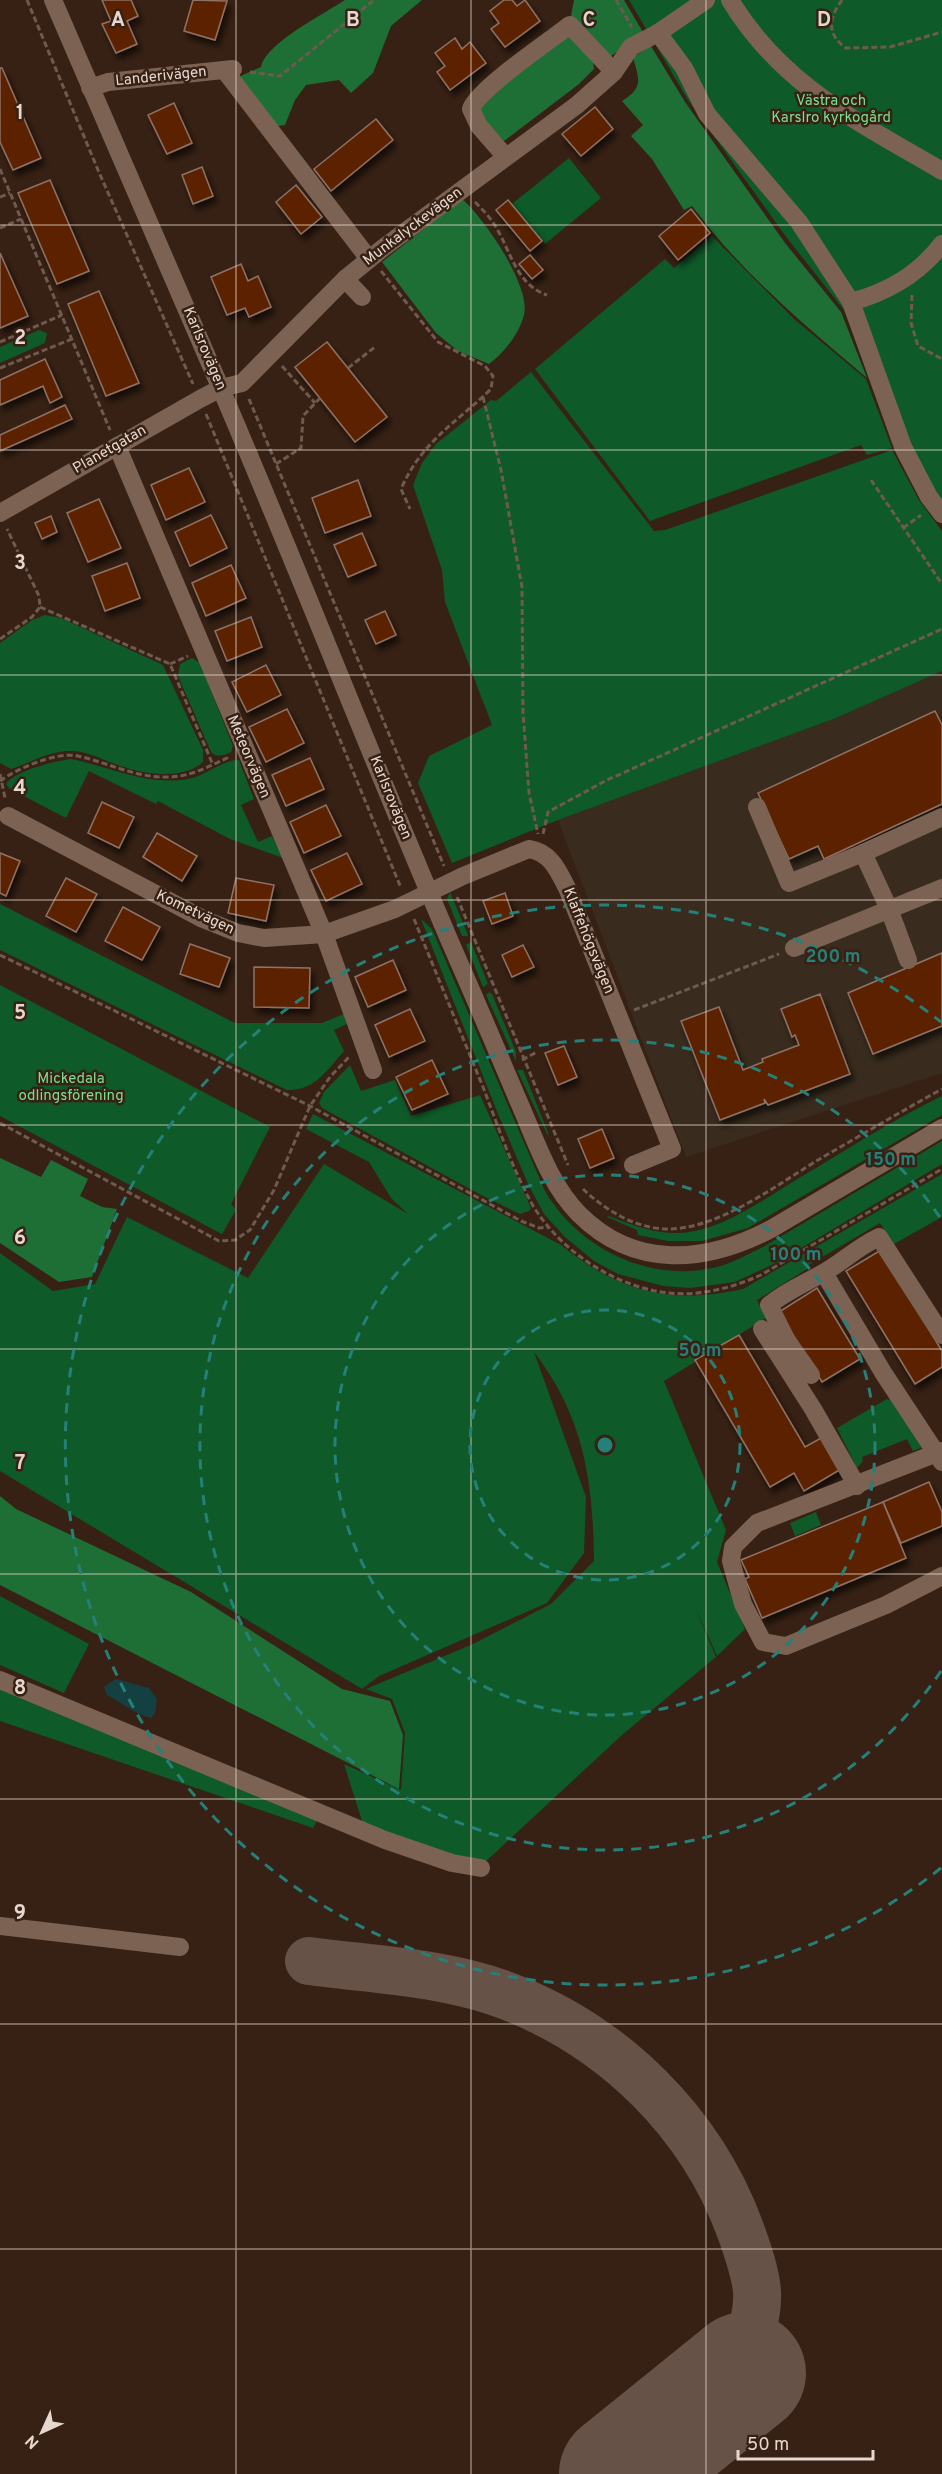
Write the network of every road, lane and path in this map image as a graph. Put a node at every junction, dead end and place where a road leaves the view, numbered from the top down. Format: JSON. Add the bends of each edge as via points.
{"nodes":[{"id":1,"x":27,"y":0,"type":"edge"},
{"id":2,"x":374,"y":0,"type":"edge"},
{"id":3,"x":616,"y":0,"type":"edge"},
{"id":4,"x":706,"y":0,"type":"edge"},
{"id":5,"x":730,"y":0,"type":"edge"},
{"id":6,"x":842,"y":0,"type":"edge"},
{"id":7,"x":46,"y":5,"type":"edge"},
{"id":8,"x":32,"y":13,"type":"junction"},
{"id":9,"x":942,"y":32,"type":"edge"},
{"id":10,"x":658,"y":33,"type":"junction"},
{"id":11,"x":641,"y":42,"type":"junction"},
{"id":12,"x":229,"y":70,"type":"junction"},
{"id":13,"x":614,"y":72,"type":"junction"},
{"id":14,"x":90,"y":88,"type":"junction"},
{"id":15,"x":506,"y":157,"type":"junction"},
{"id":16,"x":0,"y":169,"type":"edge"},
{"id":17,"x":942,"y":171,"type":"edge"},
{"id":18,"x":464,"y":190,"type":"junction"},
{"id":19,"x":10,"y":193,"type":"junction"},
{"id":20,"x":0,"y":197,"type":"edge"},
{"id":21,"x":21,"y":219,"type":"junction"},
{"id":22,"x":0,"y":228,"type":"edge"},
{"id":23,"x":942,"y":244,"type":"edge"},
{"id":24,"x":369,"y":259,"type":"junction"},
{"id":25,"x":345,"y":279,"type":"junction"},
{"id":26,"x":547,"y":295,"type":"dead end"},
{"id":27,"x":362,"y":297,"type":"dead end"},
{"id":28,"x":913,"y":298,"type":"dead end"},
{"id":29,"x":851,"y":302,"type":"junction"},
{"id":30,"x":62,"y":315,"type":"junction"},
{"id":31,"x":72,"y":339,"type":"junction"},
{"id":32,"x":0,"y":342,"type":"edge"},
{"id":33,"x":375,"y":347,"type":"dead end"},
{"id":34,"x":270,"y":355,"type":"junction"},
{"id":35,"x":942,"y":359,"type":"edge"},
{"id":36,"x":0,"y":368,"type":"edge"},
{"id":37,"x":348,"y":368,"type":"dead end"},
{"id":38,"x":242,"y":383,"type":"junction"},
{"id":39,"x":221,"y":388,"type":"junction"},
{"id":40,"x":320,"y":398,"type":"dead end"},
{"id":41,"x":483,"y":398,"type":"junction"},
{"id":42,"x":200,"y":399,"type":"junction"},
{"id":43,"x":315,"y":403,"type":"junction"},
{"id":44,"x":117,"y":446,"type":"junction"},
{"id":45,"x":276,"y":464,"type":"junction"},
{"id":46,"x":871,"y":480,"type":"dead end"},
{"id":47,"x":410,"y":509,"type":"dead end"},
{"id":48,"x":942,"y":514,"type":"edge"},
{"id":49,"x":2,"y":519,"type":"edge"},
{"id":50,"x":942,"y":584,"type":"edge"},
{"id":51,"x":40,"y":608,"type":"junction"},
{"id":52,"x":942,"y":629,"type":"edge"},
{"id":53,"x":0,"y":639,"type":"edge"},
{"id":54,"x":245,"y":751,"type":"junction"},
{"id":55,"x":213,"y":765,"type":"junction"},
{"id":56,"x":0,"y":774,"type":"edge"},
{"id":57,"x":1,"y":780,"type":"edge"},
{"id":58,"x":757,"y":807,"type":"dead end"},
{"id":59,"x":8,"y":816,"type":"joint"},
{"id":60,"x":942,"y":817,"type":"edge"},
{"id":61,"x":540,"y":851,"type":"junction"},
{"id":62,"x":863,"y":854,"type":"junction"},
{"id":63,"x":450,"y":882,"type":"junction"},
{"id":64,"x":942,"y":888,"type":"edge"},
{"id":65,"x":429,"y":892,"type":"junction"},
{"id":66,"x":407,"y":903,"type":"junction"},
{"id":67,"x":889,"y":909,"type":"junction"},
{"id":68,"x":324,"y":934,"type":"junction"},
{"id":69,"x":794,"y":948,"type":"joint"},
{"id":70,"x":0,"y":955,"type":"edge"},
{"id":71,"x":908,"y":960,"type":"dead end"},
{"id":72,"x":619,"y":1017,"type":"junction"},
{"id":73,"x":366,"y":1051,"type":"junction"},
{"id":74,"x":373,"y":1070,"type":"dead end"},
{"id":75,"x":942,"y":1089,"type":"edge"},
{"id":76,"x":310,"y":1106,"type":"junction"},
{"id":77,"x":0,"y":1123,"type":"edge"},
{"id":78,"x":942,"y":1128,"type":"edge"},
{"id":79,"x":633,"y":1165,"type":"dead end"},
{"id":80,"x":569,"y":1168,"type":"dead end"},
{"id":81,"x":942,"y":1169,"type":"edge"},
{"id":82,"x":578,"y":1182,"type":"dead end"},
{"id":83,"x":549,"y":1227,"type":"junction"},
{"id":84,"x":824,"y":1273,"type":"junction"},
{"id":85,"x":762,"y":1329,"type":"dead end"},
{"id":86,"x":942,"y":1335,"type":"edge"},
{"id":87,"x":811,"y":1375,"type":"dead end"},
{"id":88,"x":940,"y":1456,"type":"edge"},
{"id":89,"x":857,"y":1486,"type":"junction"},
{"id":90,"x":942,"y":1576,"type":"edge"},
{"id":91,"x":0,"y":1680,"type":"edge"},
{"id":92,"x":481,"y":1868,"type":"dead end"},
{"id":93,"x":0,"y":1926,"type":"edge"},
{"id":94,"x":180,"y":1947,"type":"dead end"}],
"edges":[{"from":1,"to":8,"type":"path"},
{"from":2,"to":12,"type":"path","via":[[280,76]]},
{"from":3,"to":11,"type":"path"},
{"from":4,"to":10,"type":"street","name":"Munkalyckevägen"},
{"from":5,"to":17,"type":"street","via":[[764,49],[797,80]]},
{"from":6,"to":9,"type":"path","via":[[830,22],[833,35],[846,48],[890,47]]},
{"from":7,"to":8,"type":"path"},
{"from":7,"to":14,"type":"street","name":"Karlsrovägen"},
{"from":8,"to":42,"type":"path"},
{"from":10,"to":11,"type":"street","name":"Munkalyckevägen"},
{"from":10,"to":29,"type":"street","via":[[684,68],[707,114],[799,222]]},
{"from":11,"to":13,"type":"street","name":"Munkalyckevägen","via":[[630,47]]},
{"from":12,"to":14,"type":"street","name":"Landerivägen","via":[[108,82]]},
{"from":12,"to":24,"type":"street"},
{"from":13,"to":15,"type":"street","name":"Munkalyckevägen","via":[[577,105]]},
{"from":13,"to":15,"type":"street","via":[[570,25],[500,80],[473,103],[471,110],[479,126]]},
{"from":14,"to":39,"type":"street","name":"Karlsrovägen"},
{"from":15,"to":18,"type":"street","name":"Munkalyckevägen"},
{"from":16,"to":19,"type":"path"},
{"from":18,"to":24,"type":"street","name":"Munkalyckevägen"},
{"from":18,"to":26,"type":"path","via":[[494,224],[521,278],[534,291]]},
{"from":19,"to":20,"type":"path"},
{"from":19,"to":21,"type":"path"},
{"from":21,"to":22,"type":"path"},
{"from":21,"to":30,"type":"path"},
{"from":23,"to":29,"type":"street","via":[[904,280]]},
{"from":24,"to":25,"type":"street","name":"Munkalyckevägen"},
{"from":24,"to":41,"type":"path","via":[[388,277],[438,342],[485,366],[493,376],[492,389]]},
{"from":25,"to":27,"type":"street"},
{"from":25,"to":34,"type":"street","name":"Munkalyckevägen"},
{"from":28,"to":35,"type":"path","via":[[910,324],[918,346]]},
{"from":29,"to":48,"type":"street","via":[[903,447]]},
{"from":30,"to":31,"type":"path"},
{"from":30,"to":32,"type":"path"},
{"from":31,"to":36,"type":"path"},
{"from":31,"to":44,"type":"path"},
{"from":33,"to":37,"type":"path"},
{"from":34,"to":38,"type":"street","name":"Munkalyckevägen"},
{"from":34,"to":43,"type":"path"},
{"from":38,"to":39,"type":"street"},
{"from":38,"to":45,"type":"path"},
{"from":39,"to":42,"type":"street","name":"Planetgatan"},
{"from":39,"to":65,"type":"street","name":"Karlsrovägen"},
{"from":40,"to":43,"type":"path"},
{"from":41,"to":47,"type":"path","via":[[427,446],[410,470],[401,489]]},
{"from":41,"to":61,"type":"path","via":[[501,470],[522,587],[523,713],[529,793]]},
{"from":42,"to":44,"type":"street","name":"Planetgatan"},
{"from":42,"to":66,"type":"path"},
{"from":43,"to":45,"type":"path","via":[[303,416],[301,448]]},
{"from":44,"to":49,"type":"street","name":"Planetgatan"},
{"from":44,"to":54,"type":"street","name":"Meteorvägen"},
{"from":45,"to":63,"type":"path"},
{"from":46,"to":50,"type":"path"},
{"from":49,"to":51,"type":"path","via":[[39,596]]},
{"from":51,"to":53,"type":"path"},
{"from":51,"to":55,"type":"path","via":[[171,664]]},
{"from":52,"to":61,"type":"path","via":[[605,781],[548,812]]},
{"from":54,"to":55,"type":"path"},
{"from":54,"to":68,"type":"street","name":"Meteorvägen"},
{"from":55,"to":57,"type":"path","via":[[191,774],[142,776],[75,755],[44,760],[13,771]]},
{"from":56,"to":57,"type":"path"},
{"from":57,"to":59,"type":"path"},
{"from":58,"to":62,"type":"street","via":[[789,883]]},
{"from":59,"to":68,"type":"street","name":"Kometvägen","via":[[203,919],[238,933],[264,938]]},
{"from":60,"to":62,"type":"street"},
{"from":61,"to":63,"type":"street","via":[[529,849]]},
{"from":61,"to":72,"type":"street","name":"Klaffehögsvägen","via":[[555,864],[567,888]]},
{"from":62,"to":67,"type":"street"},
{"from":63,"to":65,"type":"street"},
{"from":63,"to":80,"type":"path"},
{"from":64,"to":67,"type":"street"},
{"from":65,"to":66,"type":"street","name":"Kometvägen"},
{"from":65,"to":78,"type":"street","name":"Karlsrovägen","via":[[559,1188],[580,1216],[612,1239],[667,1256],[687,1257],[730,1248],[771,1229]]},
{"from":66,"to":68,"type":"street","name":"Kometvägen"},
{"from":66,"to":83,"type":"path","via":[[509,1152],[532,1204]]},
{"from":67,"to":69,"type":"street"},
{"from":67,"to":71,"type":"street"},
{"from":68,"to":73,"type":"street","name":"Meteorvägen"},
{"from":69,"to":72,"type":"path"},
{"from":70,"to":76,"type":"path"},
{"from":72,"to":79,"type":"street","name":"Klaffehögsvägen","via":[[672,1149]]},
{"from":73,"to":74,"type":"street","name":"Meteorvägen"},
{"from":73,"to":76,"type":"path","via":[[348,1058]]},
{"from":75,"to":82,"type":"path","via":[[723,1215],[689,1227],[666,1229],[620,1217],[603,1207]]},
{"from":76,"to":77,"type":"path","via":[[274,1190],[250,1230],[227,1242]]},
{"from":76,"to":83,"type":"path","via":[[521,1221],[539,1228]]},
{"from":81,"to":83,"type":"path","via":[[761,1275],[703,1293],[636,1286],[602,1272]]},
{"from":84,"to":86,"type":"street","via":[[879,1237]]},
{"from":84,"to":87,"type":"street","via":[[793,1287],[769,1305],[787,1341]]},
{"from":84,"to":88,"type":"street","via":[[884,1374]]},
{"from":85,"to":89,"type":"street"},
{"from":88,"to":89,"type":"street"},
{"from":89,"to":90,"type":"street","via":[[757,1523],[733,1547],[731,1561],[743,1604],[763,1642],[786,1646],[886,1605]]},
{"from":91,"to":92,"type":"street","via":[[385,1840],[452,1863]]},
{"from":93,"to":94,"type":"street"}]}
